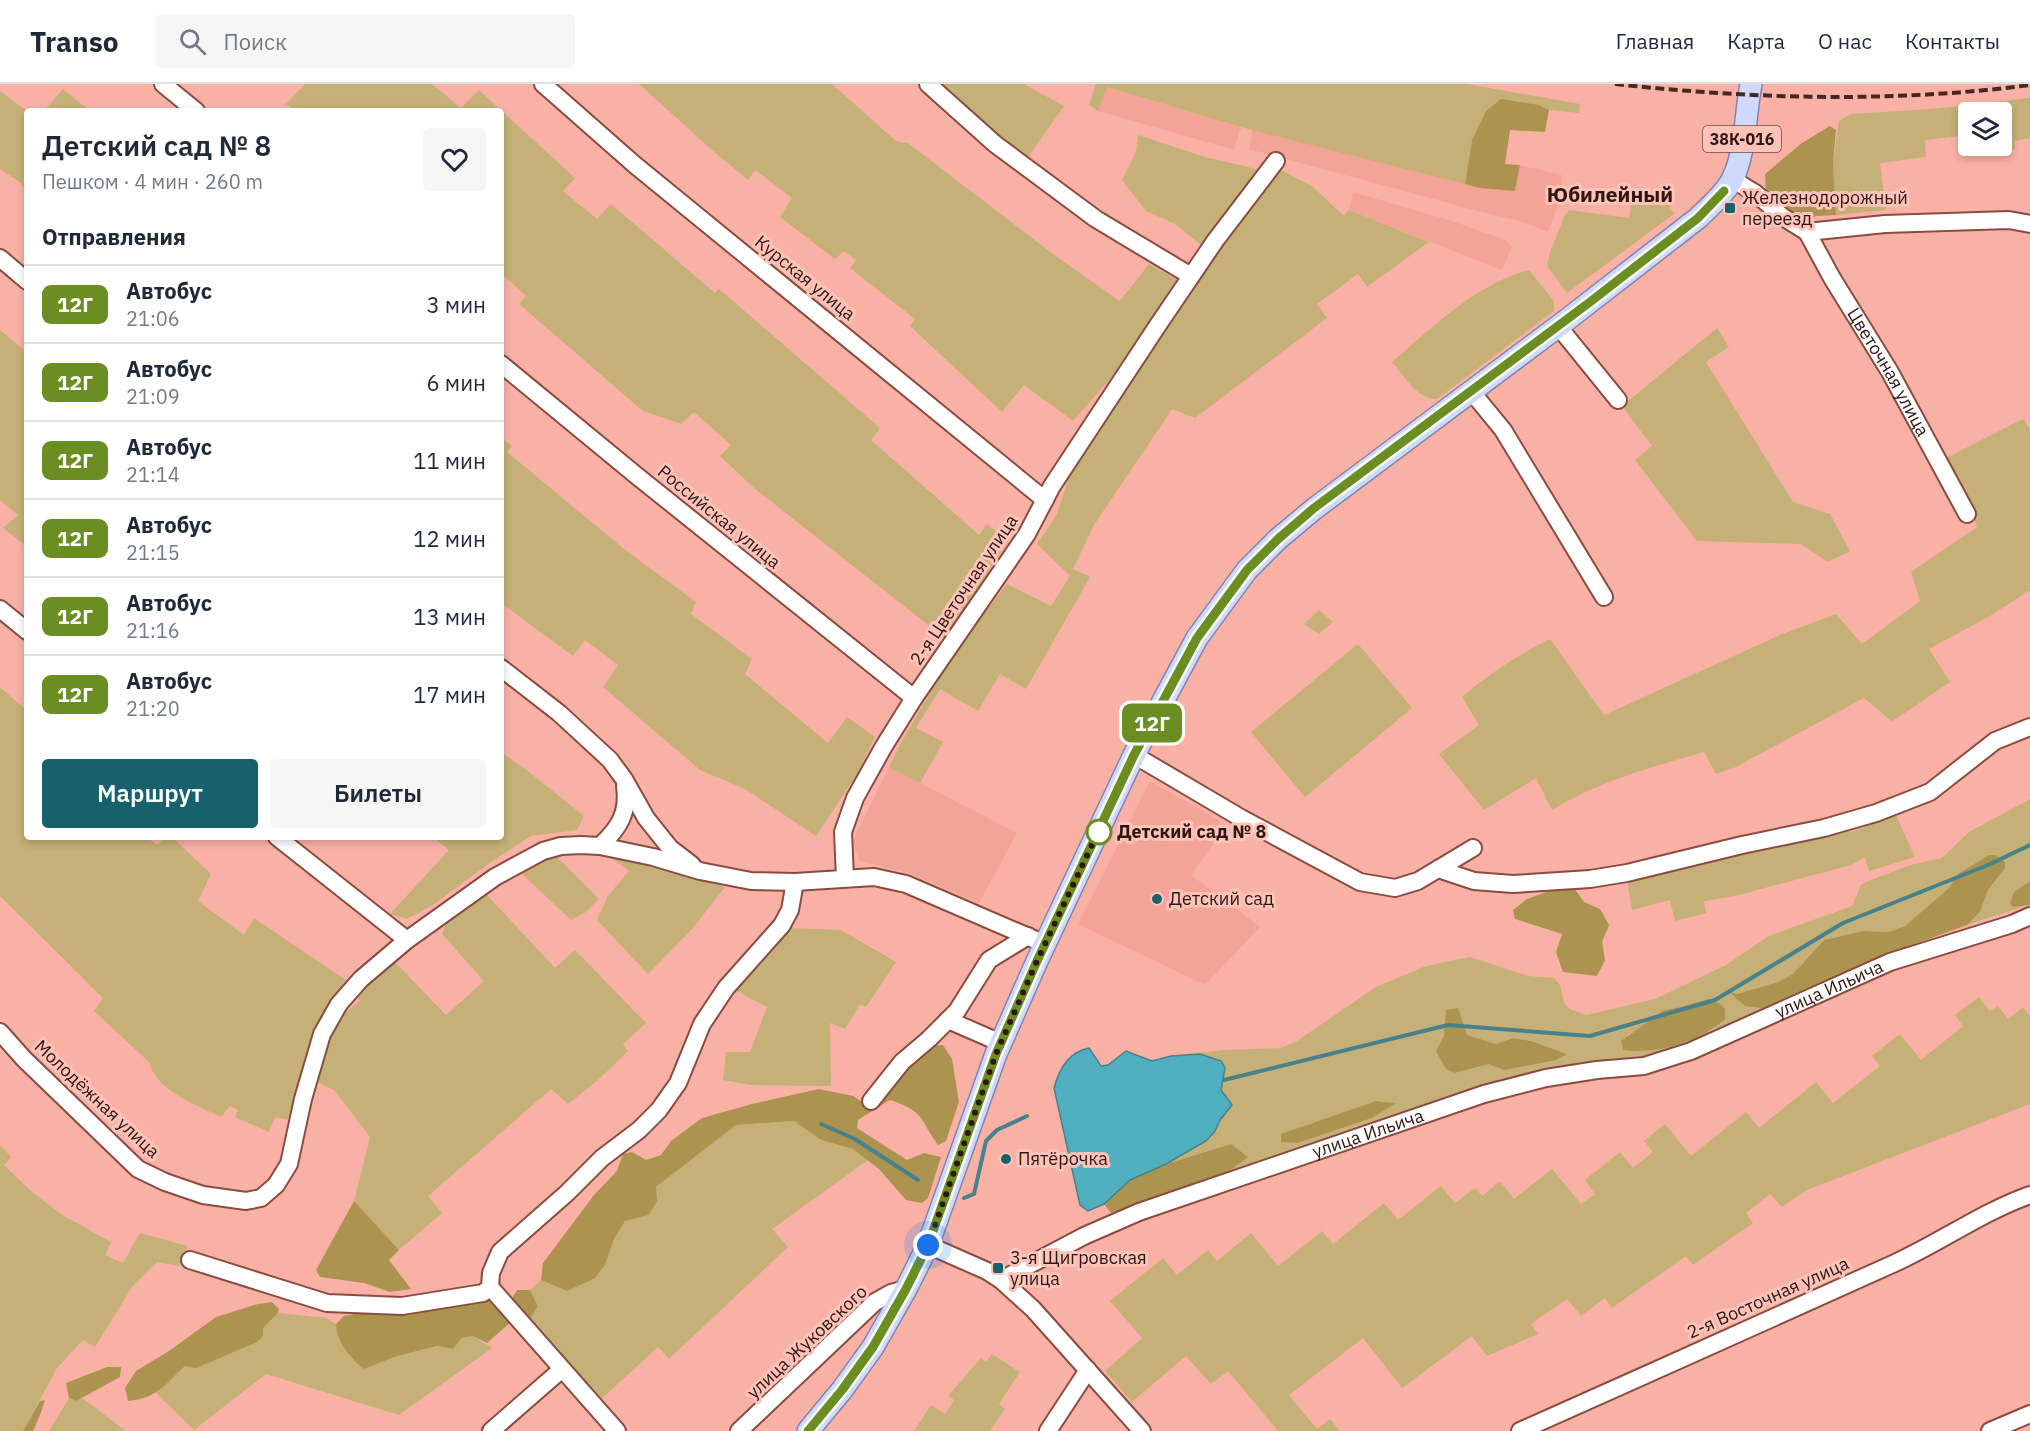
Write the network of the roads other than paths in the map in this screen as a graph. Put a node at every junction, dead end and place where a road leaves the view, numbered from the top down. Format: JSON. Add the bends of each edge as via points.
{"nodes":[{"id":1,"x":163,"y":84,"type":"edge"},
{"id":2,"x":543,"y":84,"type":"edge"},
{"id":3,"x":928,"y":84,"type":"edge"},
{"id":4,"x":1751,"y":84,"type":"edge"},
{"id":5,"x":192,"y":108,"type":"edge"},
{"id":6,"x":1276,"y":161,"type":"dead end"},
{"id":7,"x":1732,"y":179,"type":"junction"},
{"id":8,"x":2030,"y":224,"type":"edge"},
{"id":9,"x":1807,"y":232,"type":"junction"},
{"id":10,"x":0,"y":258,"type":"edge"},
{"id":11,"x":1191,"y":276,"type":"junction"},
{"id":12,"x":24,"y":278,"type":"edge"},
{"id":13,"x":1558,"y":326,"type":"junction"},
{"id":14,"x":504,"y":366,"type":"edge"},
{"id":15,"x":1471,"y":391,"type":"junction"},
{"id":16,"x":1618,"y":400,"type":"dead end"},
{"id":17,"x":1045,"y":500,"type":"junction"},
{"id":18,"x":1967,"y":514,"type":"dead end"},
{"id":19,"x":1604,"y":597,"type":"dead end"},
{"id":20,"x":0,"y":609,"type":"edge"},
{"id":21,"x":24,"y":629,"type":"edge"},
{"id":22,"x":504,"y":670,"type":"edge"},
{"id":23,"x":914,"y":698,"type":"junction"},
{"id":24,"x":2030,"y":727,"type":"edge"},
{"id":25,"x":1134,"y":755,"type":"junction"},
{"id":26,"x":624,"y":779,"type":"junction"},
{"id":27,"x":281,"y":840,"type":"edge"},
{"id":28,"x":600,"y":846,"type":"junction"},
{"id":29,"x":1473,"y":848,"type":"dead end"},
{"id":30,"x":1438,"y":869,"type":"junction"},
{"id":31,"x":700,"y":871,"type":"junction"},
{"id":32,"x":844,"y":878,"type":"junction"},
{"id":33,"x":795,"y":882,"type":"junction"},
{"id":34,"x":2030,"y":916,"type":"edge"},
{"id":35,"x":407,"y":940,"type":"junction"},
{"id":36,"x":1036,"y":940,"type":"junction"},
{"id":37,"x":948,"y":1020,"type":"junction"},
{"id":38,"x":0,"y":1032,"type":"edge"},
{"id":39,"x":1001,"y":1043,"type":"junction"},
{"id":40,"x":871,"y":1101,"type":"dead end"},
{"id":41,"x":2030,"y":1195,"type":"edge"},
{"id":42,"x":928,"y":1245,"type":"junction"},
{"id":43,"x":190,"y":1260,"type":"dead end"},
{"id":44,"x":1001,"y":1280,"type":"junction"},
{"id":45,"x":490,"y":1287,"type":"junction"},
{"id":46,"x":906,"y":1289,"type":"junction"},
{"id":47,"x":561,"y":1370,"type":"junction"},
{"id":48,"x":1088,"y":1370,"type":"junction"},
{"id":49,"x":2030,"y":1414,"type":"edge"},
{"id":50,"x":491,"y":1431,"type":"edge"},
{"id":51,"x":617,"y":1431,"type":"edge"},
{"id":52,"x":739,"y":1431,"type":"edge"},
{"id":53,"x":808,"y":1431,"type":"edge"},
{"id":54,"x":1048,"y":1431,"type":"edge"},
{"id":55,"x":1142,"y":1431,"type":"edge"},
{"id":56,"x":1520,"y":1431,"type":"edge"},
{"id":57,"x":1990,"y":1431,"type":"edge"}],
"edges":[{"from":1,"to":5,"type":"street"},
{"from":2,"to":17,"type":"street","name":"Курская улица","via":[[635,165]]},
{"from":3,"to":11,"type":"street","via":[[995,144],[1096,219]]},
{"from":4,"to":7,"type":"main road","number":"38К-016"},
{"from":6,"to":11,"type":"street","name":"2-я Цветочная улица"},
{"from":7,"to":9,"type":"street"},
{"from":7,"to":13,"type":"main road","number":"38К-016","via":[[1698,218]]},
{"from":8,"to":9,"type":"street","via":[[2009,220],[1885,224]]},
{"from":9,"to":18,"type":"street","name":"Цветочная улица","via":[[1890,372]]},
{"from":10,"to":12,"type":"street"},
{"from":11,"to":17,"type":"street","name":"2-я Цветочная улица"},
{"from":13,"to":15,"type":"main road","number":"38К-016"},
{"from":13,"to":16,"type":"street"},
{"from":14,"to":23,"type":"street","name":"Российская улица"},
{"from":15,"to":19,"type":"street","via":[[1503,430]]},
{"from":15,"to":25,"type":"main road","number":"38К-016","via":[[1314,508],[1247,570],[1197,638]]},
{"from":17,"to":23,"type":"street","name":"2-я Цветочная улица","via":[[1027,534]]},
{"from":20,"to":21,"type":"street"},
{"from":22,"to":26,"type":"street","via":[[559,713],[610,760]]},
{"from":23,"to":32,"type":"street","name":"2-я Цветочная улица","via":[[855,798],[843,832]]},
{"from":24,"to":30,"type":"street","via":[[1995,741],[1930,792],[1824,828],[1590,879],[1513,884],[1474,880]]},
{"from":25,"to":30,"type":"street","via":[[1360,882],[1395,888]]},
{"from":25,"to":36,"type":"main road","number":"38К-016"},
{"from":26,"to":28,"type":"street","via":[[628,802],[617,830]]},
{"from":26,"to":31,"type":"street","via":[[646,818],[670,848]]},
{"from":27,"to":35,"type":"street"},
{"from":28,"to":31,"type":"street"},
{"from":28,"to":35,"type":"street","via":[[561,846],[526,859]]},
{"from":29,"to":30,"type":"street"},
{"from":31,"to":33,"type":"street","via":[[751,881]]},
{"from":32,"to":33,"type":"street"},
{"from":32,"to":36,"type":"street","via":[[874,877],[906,884]]},
{"from":33,"to":45,"type":"street","via":[[782,925],[726,988],[702,1024],[678,1083],[659,1110],[500,1252]]},
{"from":34,"to":44,"type":"street","name":"улица Ильича","via":[[1890,962],[1691,1052],[1644,1066],[1546,1078],[1484,1094],[1139,1212]]},
{"from":35,"to":38,"type":"street","name":"Молодёжная улица","via":[[361,979],[339,1004],[322,1034],[289,1164],[276,1185],[261,1198],[246,1201],[203,1195],[138,1169]]},
{"from":36,"to":37,"type":"street","via":[[989,960]]},
{"from":36,"to":39,"type":"main road","number":"38К-016"},
{"from":37,"to":39,"type":"street"},
{"from":37,"to":40,"type":"street","via":[[902,1062]]},
{"from":39,"to":42,"type":"main road","number":"38К-016"},
{"from":41,"to":56,"type":"street","name":"2-я Восточная улица","via":[[1899,1261]]},
{"from":42,"to":44,"type":"street"},
{"from":42,"to":46,"type":"main road"},
{"from":43,"to":45,"type":"street","via":[[327,1303],[354,1306],[402,1306],[465,1297]]},
{"from":44,"to":48,"type":"street","via":[[1034,1309]]},
{"from":45,"to":47,"type":"street"},
{"from":46,"to":52,"type":"street","name":"улица Жуковского","via":[[875,1302]]},
{"from":46,"to":53,"type":"main road","via":[[867,1356]]},
{"from":47,"to":50,"type":"street"},
{"from":47,"to":51,"type":"street"},
{"from":48,"to":54,"type":"street"},
{"from":48,"to":55,"type":"street"},
{"from":49,"to":57,"type":"street"}]}
